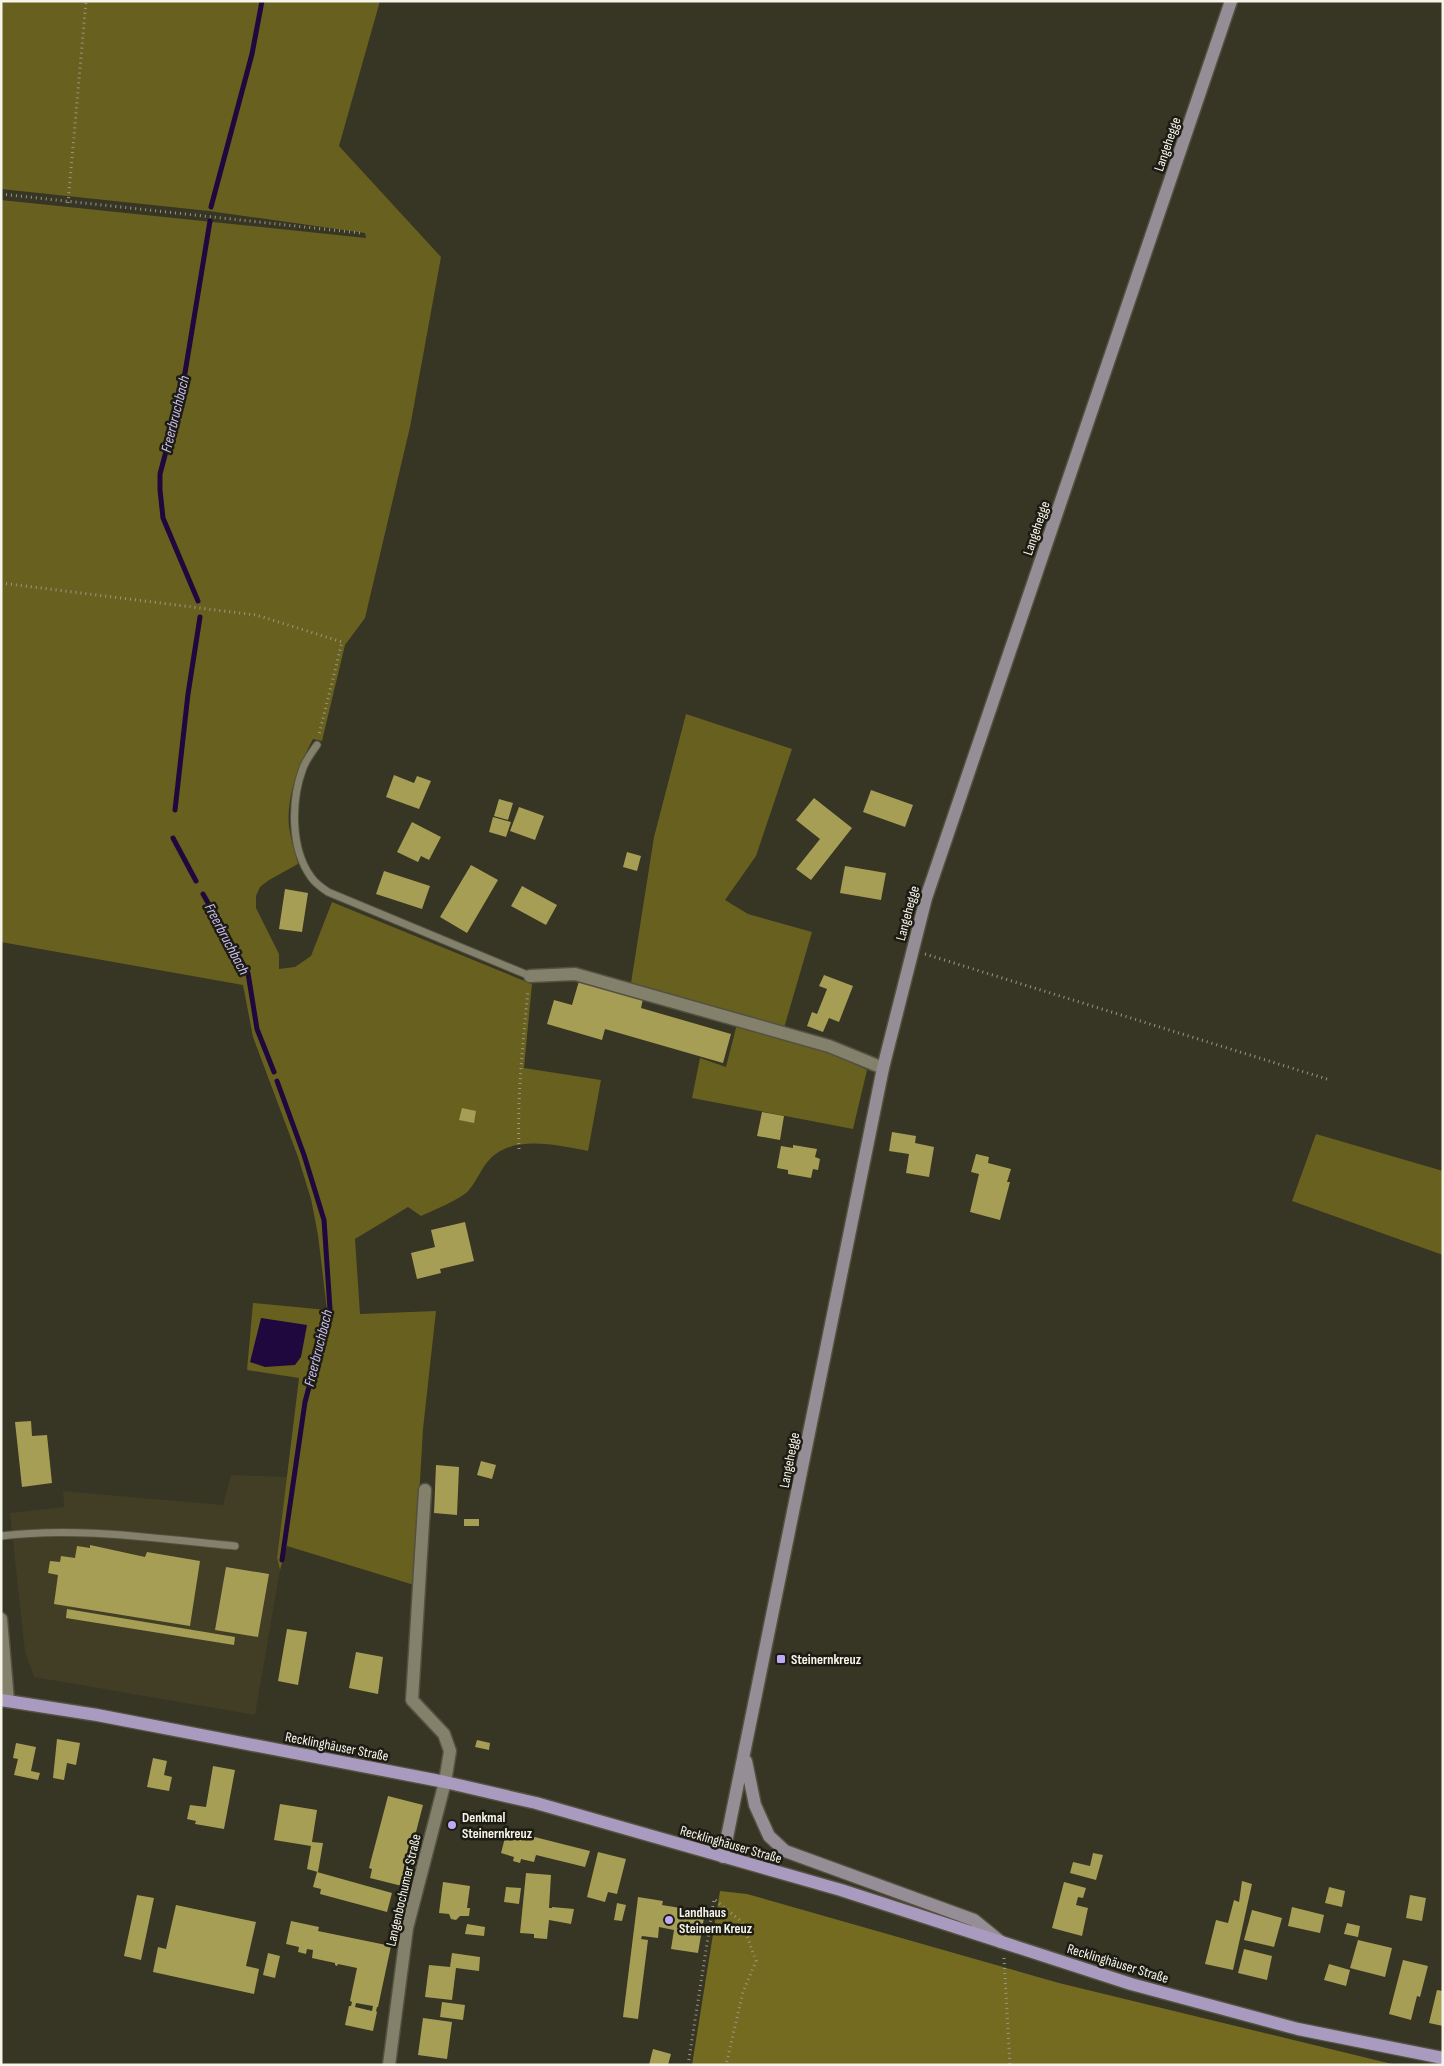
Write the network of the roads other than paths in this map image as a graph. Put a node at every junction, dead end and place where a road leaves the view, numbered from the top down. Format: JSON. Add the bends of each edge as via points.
{"nodes":[{"id":1,"x":1231,"y":1,"type":"edge"},
{"id":2,"x":317,"y":744,"type":"road end"},
{"id":3,"x":530,"y":976,"type":"joint"},
{"id":4,"x":883,"y":1068,"type":"junction"},
{"id":5,"x":425,"y":1490,"type":"dead end"},
{"id":6,"x":1,"y":1536,"type":"edge"},
{"id":7,"x":235,"y":1546,"type":"dead end"},
{"id":8,"x":1,"y":1618,"type":"edge"},
{"id":9,"x":5,"y":1700,"type":"edge"},
{"id":10,"x":745,"y":1753,"type":"junction"},
{"id":11,"x":445,"y":1782,"type":"junction"},
{"id":12,"x":723,"y":1857,"type":"junction"},
{"id":13,"x":1003,"y":1944,"type":"junction"},
{"id":14,"x":1443,"y":2058,"type":"edge"},
{"id":15,"x":389,"y":2065,"type":"edge"}],
"edges":[{"from":1,"to":4,"type":"street","name":"Langehegge","via":[[929,888]]},
{"from":2,"to":3,"type":"lane","via":[[303,767],[294,803],[297,847],[310,877],[328,892]]},
{"from":3,"to":4,"type":"street","via":[[575,974],[828,1046]]},
{"from":4,"to":10,"type":"street","name":"Langehegge"},
{"from":5,"to":11,"type":"street","name":"Langenbochumer Straße","via":[[412,1700],[444,1734],[450,1751]]},
{"from":6,"to":7,"type":"lane","via":[[78,1532]]},
{"from":8,"to":9,"type":"street"},
{"from":9,"to":11,"type":"main road","name":"Recklinghäuser Straße"},
{"from":10,"to":12,"type":"street","name":"Langehegge"},
{"from":10,"to":13,"type":"street","via":[[755,1805],[769,1836],[785,1851],[974,1920]]},
{"from":11,"to":12,"type":"main road","name":"Recklinghäuser Straße","via":[[536,1803]]},
{"from":11,"to":15,"type":"street","name":"Langenbochumer Straße","via":[[407,1928]]},
{"from":12,"to":13,"type":"main road","name":"Recklinghäuser Straße","via":[[841,1890]]},
{"from":13,"to":14,"type":"main road","name":"Recklinghäuser Straße","via":[[1131,1984],[1298,2029]]}]}
